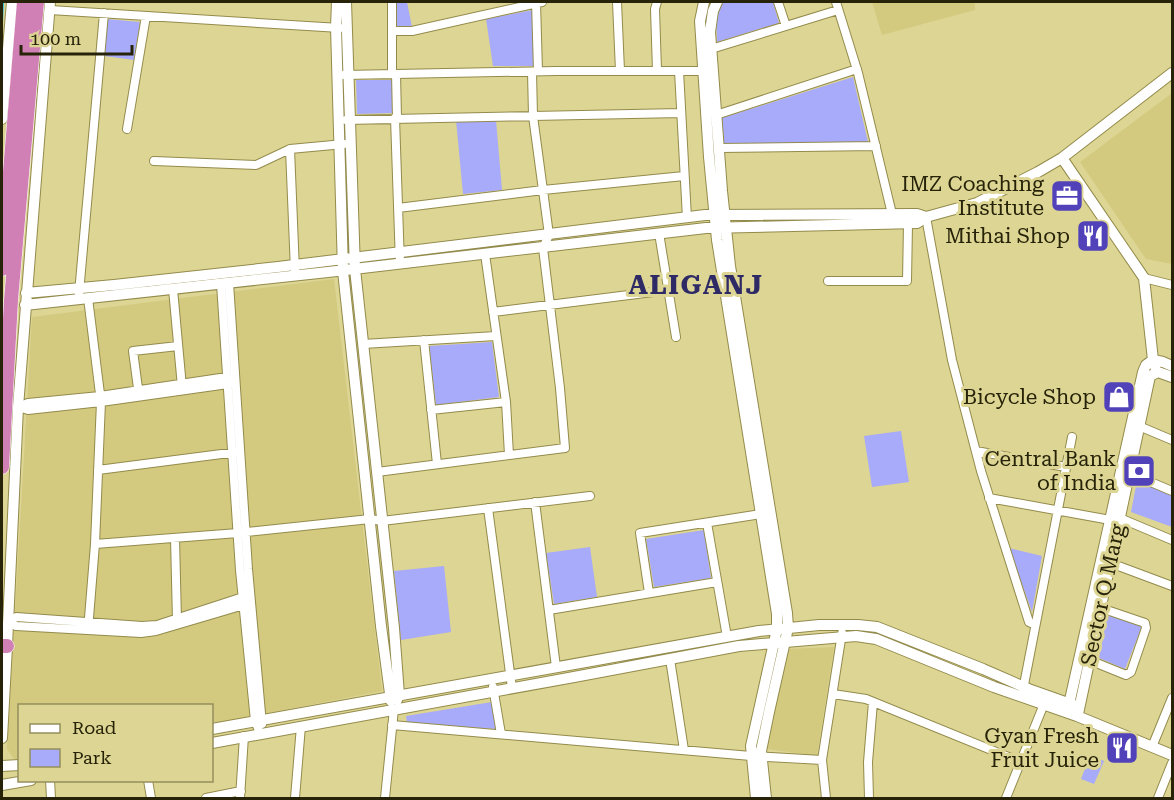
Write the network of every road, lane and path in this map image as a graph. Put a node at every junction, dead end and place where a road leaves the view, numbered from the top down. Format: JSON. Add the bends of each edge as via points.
{"nodes":[{"id":1,"x":12,"y":2,"type":"edge"},
{"id":2,"x":24,"y":2,"type":"edge"},
{"id":3,"x":37,"y":2,"type":"edge"},
{"id":4,"x":337,"y":2,"type":"edge"},
{"id":5,"x":346,"y":2,"type":"edge"},
{"id":6,"x":392,"y":2,"type":"edge"},
{"id":7,"x":538,"y":2,"type":"edge"},
{"id":8,"x":617,"y":2,"type":"edge"},
{"id":9,"x":657,"y":2,"type":"edge"},
{"id":10,"x":704,"y":2,"type":"edge"},
{"id":11,"x":717,"y":2,"type":"edge"},
{"id":12,"x":778,"y":2,"type":"edge"},
{"id":13,"x":50,"y":6,"type":"edge"},
{"id":14,"x":837,"y":6,"type":"edge"},
{"id":15,"x":104,"y":13,"type":"junction"},
{"id":16,"x":146,"y":16,"type":"junction"},
{"id":17,"x":786,"y":26,"type":"junction"},
{"id":18,"x":341,"y":28,"type":"junction"},
{"id":19,"x":392,"y":31,"type":"junction"},
{"id":20,"x":711,"y":49,"type":"junction"},
{"id":21,"x":857,"y":69,"type":"junction"},
{"id":22,"x":535,"y":71,"type":"junction"},
{"id":23,"x":620,"y":71,"type":"junction"},
{"id":24,"x":657,"y":71,"type":"junction"},
{"id":25,"x":679,"y":71,"type":"junction"},
{"id":26,"x":708,"y":71,"type":"junction"},
{"id":27,"x":1173,"y":73,"type":"edge"},
{"id":28,"x":394,"y":74,"type":"junction"},
{"id":29,"x":343,"y":75,"type":"junction"},
{"id":30,"x":681,"y":113,"type":"junction"},
{"id":31,"x":716,"y":115,"type":"junction"},
{"id":32,"x":533,"y":116,"type":"junction"},
{"id":33,"x":396,"y":118,"type":"junction"},
{"id":34,"x":2,"y":119,"type":"edge"},
{"id":35,"x":344,"y":120,"type":"junction"},
{"id":36,"x":127,"y":129,"type":"dead end"},
{"id":37,"x":345,"y":143,"type":"junction"},
{"id":38,"x":876,"y":146,"type":"junction"},
{"id":39,"x":718,"y":148,"type":"junction"},
{"id":40,"x":290,"y":149,"type":"junction"},
{"id":41,"x":1062,"y":158,"type":"junction"},
{"id":42,"x":154,"y":161,"type":"dead end"},
{"id":43,"x":16,"y":172,"type":"junction"},
{"id":44,"x":684,"y":176,"type":"junction"},
{"id":45,"x":543,"y":190,"type":"junction"},
{"id":46,"x":398,"y":208,"type":"junction"},
{"id":47,"x":892,"y":214,"type":"junction"},
{"id":48,"x":720,"y":215,"type":"junction"},
{"id":49,"x":926,"y":217,"type":"junction"},
{"id":50,"x":687,"y":218,"type":"junction"},
{"id":51,"x":908,"y":224,"type":"junction"},
{"id":52,"x":721,"y":227,"type":"junction"},
{"id":53,"x":659,"y":233,"type":"junction"},
{"id":54,"x":549,"y":235,"type":"junction"},
{"id":55,"x":543,"y":248,"type":"junction"},
{"id":56,"x":485,"y":254,"type":"junction"},
{"id":57,"x":400,"y":258,"type":"junction"},
{"id":58,"x":349,"y":264,"type":"junction"},
{"id":59,"x":2,"y":269,"type":"edge"},
{"id":60,"x":295,"y":271,"type":"junction"},
{"id":61,"x":1144,"y":278,"type":"junction"},
{"id":62,"x":828,"y":281,"type":"dead end"},
{"id":63,"x":225,"y":284,"type":"junction"},
{"id":64,"x":1173,"y":285,"type":"edge"},
{"id":65,"x":173,"y":289,"type":"junction"},
{"id":66,"x":669,"y":291,"type":"junction"},
{"id":67,"x":26,"y":293,"type":"junction"},
{"id":68,"x":82,"y":295,"type":"junction"},
{"id":69,"x":549,"y":304,"type":"junction"},
{"id":70,"x":26,"y":305,"type":"junction"},
{"id":71,"x":493,"y":312,"type":"junction"},
{"id":72,"x":496,"y":336,"type":"junction"},
{"id":73,"x":676,"y":337,"type":"dead end"},
{"id":74,"x":424,"y":340,"type":"junction"},
{"id":75,"x":363,"y":344,"type":"junction"},
{"id":76,"x":178,"y":346,"type":"junction"},
{"id":77,"x":1153,"y":360,"type":"junction"},
{"id":78,"x":1173,"y":366,"type":"edge"},
{"id":79,"x":1158,"y":372,"type":"junction"},
{"id":80,"x":1173,"y":377,"type":"edge"},
{"id":81,"x":230,"y":380,"type":"junction"},
{"id":82,"x":744,"y":380,"type":"junction"},
{"id":83,"x":182,"y":387,"type":"junction"},
{"id":84,"x":139,"y":394,"type":"junction"},
{"id":85,"x":100,"y":399,"type":"junction"},
{"id":86,"x":506,"y":402,"type":"junction"},
{"id":87,"x":18,"y":406,"type":"junction"},
{"id":88,"x":431,"y":410,"type":"junction"},
{"id":89,"x":1136,"y":425,"type":"junction"},
{"id":90,"x":1072,"y":437,"type":"dead end"},
{"id":91,"x":1173,"y":440,"type":"edge"},
{"id":92,"x":976,"y":451,"type":"junction"},
{"id":93,"x":237,"y":453,"type":"junction"},
{"id":94,"x":509,"y":455,"type":"junction"},
{"id":95,"x":437,"y":464,"type":"junction"},
{"id":96,"x":2,"y":467,"type":"edge"},
{"id":97,"x":1066,"y":467,"type":"junction"},
{"id":98,"x":98,"y":470,"type":"junction"},
{"id":99,"x":376,"y":472,"type":"junction"},
{"id":100,"x":1129,"y":473,"type":"junction"},
{"id":101,"x":1173,"y":491,"type":"edge"},
{"id":102,"x":590,"y":496,"type":"dead end"},
{"id":103,"x":989,"y":498,"type":"junction"},
{"id":104,"x":535,"y":502,"type":"junction"},
{"id":105,"x":488,"y":508,"type":"junction"},
{"id":106,"x":1058,"y":510,"type":"junction"},
{"id":107,"x":761,"y":514,"type":"junction"},
{"id":108,"x":370,"y":519,"type":"junction"},
{"id":109,"x":1115,"y":519,"type":"junction"},
{"id":110,"x":382,"y":521,"type":"junction"},
{"id":111,"x":707,"y":523,"type":"junction"},
{"id":112,"x":242,"y":532,"type":"junction"},
{"id":113,"x":175,"y":538,"type":"junction"},
{"id":114,"x":1173,"y":540,"type":"edge"},
{"id":115,"x":95,"y":544,"type":"junction"},
{"id":116,"x":1106,"y":562,"type":"junction"},
{"id":117,"x":717,"y":582,"type":"junction"},
{"id":118,"x":1173,"y":586,"type":"edge"},
{"id":119,"x":649,"y":593,"type":"junction"},
{"id":120,"x":246,"y":601,"type":"junction"},
{"id":121,"x":1096,"y":606,"type":"junction"},
{"id":122,"x":549,"y":610,"type":"junction"},
{"id":123,"x":8,"y":621,"type":"junction"},
{"id":124,"x":177,"y":622,"type":"junction"},
{"id":125,"x":843,"y":625,"type":"junction"},
{"id":126,"x":1035,"y":625,"type":"junction"},
{"id":127,"x":89,"y":626,"type":"junction"},
{"id":128,"x":783,"y":629,"type":"junction"},
{"id":129,"x":727,"y":637,"type":"junction"},
{"id":130,"x":842,"y":637,"type":"junction"},
{"id":131,"x":779,"y":642,"type":"junction"},
{"id":132,"x":4,"y":646,"type":"edge"},
{"id":133,"x":670,"y":659,"type":"junction"},
{"id":134,"x":1089,"y":660,"type":"junction"},
{"id":135,"x":556,"y":666,"type":"junction"},
{"id":136,"x":511,"y":675,"type":"junction"},
{"id":137,"x":492,"y":678,"type":"junction"},
{"id":138,"x":512,"y":688,"type":"junction"},
{"id":139,"x":494,"y":692,"type":"junction"},
{"id":140,"x":1022,"y":692,"type":"junction"},
{"id":141,"x":833,"y":694,"type":"junction"},
{"id":142,"x":394,"y":696,"type":"junction"},
{"id":143,"x":1173,"y":699,"type":"edge"},
{"id":144,"x":1046,"y":700,"type":"junction"},
{"id":145,"x":873,"y":702,"type":"junction"},
{"id":146,"x":394,"y":710,"type":"junction"},
{"id":147,"x":1073,"y":710,"type":"junction"},
{"id":148,"x":258,"y":720,"type":"junction"},
{"id":149,"x":392,"y":725,"type":"junction"},
{"id":150,"x":301,"y":726,"type":"junction"},
{"id":151,"x":213,"y":729,"type":"edge"},
{"id":152,"x":260,"y":733,"type":"junction"},
{"id":153,"x":501,"y":734,"type":"junction"},
{"id":154,"x":244,"y":736,"type":"junction"},
{"id":155,"x":2,"y":738,"type":"edge"},
{"id":156,"x":213,"y":743,"type":"edge"},
{"id":157,"x":1152,"y":747,"type":"junction"},
{"id":158,"x":684,"y":750,"type":"junction"},
{"id":159,"x":1173,"y":755,"type":"edge"},
{"id":160,"x":757,"y":756,"type":"junction"},
{"id":161,"x":822,"y":760,"type":"junction"},
{"id":162,"x":1021,"y":762,"type":"junction"},
{"id":163,"x":1173,"y":764,"type":"edge"},
{"id":164,"x":18,"y":765,"type":"edge"},
{"id":165,"x":2,"y":766,"type":"edge"},
{"id":166,"x":19,"y":782,"type":"edge"},
{"id":167,"x":50,"y":782,"type":"edge"},
{"id":168,"x":148,"y":782,"type":"edge"},
{"id":169,"x":2,"y":785,"type":"edge"},
{"id":170,"x":240,"y":795,"type":"edge"},
{"id":171,"x":51,"y":798,"type":"edge"},
{"id":172,"x":151,"y":798,"type":"edge"},
{"id":173,"x":206,"y":798,"type":"edge"},
{"id":174,"x":295,"y":798,"type":"edge"},
{"id":175,"x":385,"y":798,"type":"edge"},
{"id":176,"x":756,"y":798,"type":"edge"},
{"id":177,"x":766,"y":798,"type":"edge"},
{"id":178,"x":826,"y":798,"type":"edge"},
{"id":179,"x":869,"y":798,"type":"edge"},
{"id":180,"x":1006,"y":798,"type":"edge"},
{"id":181,"x":1158,"y":798,"type":"edge"}],
"edges":[{"from":1,"to":34,"type":"street"},
{"from":2,"to":43,"type":"highway"},
{"from":3,"to":43,"type":"highway"},
{"from":4,"to":18,"type":"street"},
{"from":5,"to":18,"type":"street"},
{"from":6,"to":19,"type":"street"},
{"from":7,"to":19,"type":"street","via":[[412,31]]},
{"from":7,"to":22,"type":"street"},
{"from":8,"to":23,"type":"street"},
{"from":9,"to":24,"type":"street"},
{"from":10,"to":26,"type":"street","via":[[700,21]]},
{"from":11,"to":20,"type":"street","via":[[710,32]]},
{"from":12,"to":17,"type":"street"},
{"from":13,"to":15,"type":"street"},
{"from":13,"to":67,"type":"street"},
{"from":14,"to":17,"type":"street"},
{"from":14,"to":21,"type":"street"},
{"from":15,"to":16,"type":"street"},
{"from":15,"to":68,"type":"street"},
{"from":16,"to":18,"type":"street"},
{"from":16,"to":36,"type":"street"},
{"from":17,"to":20,"type":"street"},
{"from":18,"to":29,"type":"street"},
{"from":19,"to":28,"type":"street"},
{"from":20,"to":26,"type":"street"},
{"from":21,"to":31,"type":"street"},
{"from":21,"to":38,"type":"street"},
{"from":22,"to":23,"type":"street"},
{"from":22,"to":28,"type":"street"},
{"from":22,"to":32,"type":"street"},
{"from":23,"to":24,"type":"street"},
{"from":24,"to":25,"type":"street"},
{"from":25,"to":26,"type":"street"},
{"from":25,"to":30,"type":"street"},
{"from":26,"to":31,"type":"street"},
{"from":26,"to":48,"type":"street"},
{"from":27,"to":41,"type":"street"},
{"from":28,"to":29,"type":"street"},
{"from":28,"to":33,"type":"street"},
{"from":29,"to":35,"type":"street"},
{"from":30,"to":32,"type":"street"},
{"from":30,"to":44,"type":"street"},
{"from":31,"to":39,"type":"street"},
{"from":32,"to":33,"type":"street"},
{"from":32,"to":45,"type":"street"},
{"from":33,"to":35,"type":"street"},
{"from":33,"to":46,"type":"street"},
{"from":35,"to":37,"type":"street"},
{"from":37,"to":40,"type":"street"},
{"from":37,"to":58,"type":"street"},
{"from":38,"to":39,"type":"street"},
{"from":38,"to":47,"type":"street"},
{"from":39,"to":48,"type":"street"},
{"from":40,"to":42,"type":"street","via":[[256,165]]},
{"from":40,"to":60,"type":"street"},
{"from":41,"to":49,"type":"street","via":[[977,203]]},
{"from":41,"to":61,"type":"street"},
{"from":43,"to":59,"type":"highway"},
{"from":43,"to":96,"type":"highway"},
{"from":44,"to":45,"type":"street"},
{"from":44,"to":50,"type":"street"},
{"from":45,"to":46,"type":"street"},
{"from":45,"to":54,"type":"street"},
{"from":46,"to":57,"type":"street"},
{"from":47,"to":48,"type":"street"},
{"from":47,"to":49,"type":"street"},
{"from":48,"to":50,"type":"street"},
{"from":48,"to":52,"type":"street"},
{"from":49,"to":51,"type":"street"},
{"from":49,"to":92,"type":"street","via":[[952,360]]},
{"from":50,"to":54,"type":"street"},
{"from":51,"to":52,"type":"street"},
{"from":51,"to":62,"type":"street","via":[[908,280]]},
{"from":52,"to":53,"type":"street"},
{"from":52,"to":82,"type":"street","via":[[730,266]]},
{"from":53,"to":55,"type":"street"},
{"from":53,"to":66,"type":"street"},
{"from":54,"to":55,"type":"street"},
{"from":54,"to":57,"type":"street"},
{"from":55,"to":56,"type":"street"},
{"from":55,"to":69,"type":"street"},
{"from":56,"to":57,"type":"street"},
{"from":56,"to":71,"type":"street"},
{"from":57,"to":58,"type":"street"},
{"from":58,"to":60,"type":"street"},
{"from":58,"to":75,"type":"street"},
{"from":58,"to":108,"type":"street"},
{"from":60,"to":63,"type":"street"},
{"from":60,"to":68,"type":"street"},
{"from":61,"to":64,"type":"street"},
{"from":61,"to":77,"type":"street"},
{"from":63,"to":65,"type":"street"},
{"from":63,"to":81,"type":"street"},
{"from":65,"to":68,"type":"street"},
{"from":65,"to":76,"type":"street"},
{"from":66,"to":69,"type":"street"},
{"from":66,"to":73,"type":"street"},
{"from":67,"to":68,"type":"street"},
{"from":67,"to":70,"type":"street"},
{"from":68,"to":70,"type":"street"},
{"from":68,"to":85,"type":"street"},
{"from":69,"to":71,"type":"street"},
{"from":69,"to":94,"type":"street","via":[[565,448]]},
{"from":70,"to":87,"type":"street"},
{"from":71,"to":72,"type":"street"},
{"from":72,"to":74,"type":"street"},
{"from":72,"to":86,"type":"street"},
{"from":74,"to":75,"type":"street"},
{"from":74,"to":88,"type":"street"},
{"from":75,"to":99,"type":"street"},
{"from":76,"to":83,"type":"street"},
{"from":76,"to":84,"type":"street","via":[[133,351]]},
{"from":77,"to":78,"type":"street"},
{"from":77,"to":79,"type":"street"},
{"from":77,"to":89,"type":"street","via":[[1143,372]]},
{"from":79,"to":80,"type":"street"},
{"from":79,"to":89,"type":"street","name":"Sector Q Marg","via":[[1150,376]]},
{"from":81,"to":83,"type":"street"},
{"from":81,"to":93,"type":"street"},
{"from":82,"to":107,"type":"street"},
{"from":82,"to":128,"type":"street","via":[[787,614]]},
{"from":83,"to":84,"type":"street"},
{"from":84,"to":85,"type":"street"},
{"from":85,"to":87,"type":"street","via":[[28,410]]},
{"from":85,"to":98,"type":"street"},
{"from":86,"to":88,"type":"street"},
{"from":86,"to":94,"type":"street"},
{"from":87,"to":123,"type":"street"},
{"from":88,"to":95,"type":"street"},
{"from":89,"to":91,"type":"street"},
{"from":89,"to":100,"type":"street","name":"Sector Q Marg"},
{"from":89,"to":109,"type":"street"},
{"from":90,"to":97,"type":"street"},
{"from":92,"to":97,"type":"street"},
{"from":92,"to":103,"type":"street"},
{"from":93,"to":98,"type":"street"},
{"from":93,"to":112,"type":"street"},
{"from":94,"to":95,"type":"street"},
{"from":95,"to":99,"type":"street"},
{"from":97,"to":106,"type":"street"},
{"from":98,"to":115,"type":"street"},
{"from":99,"to":110,"type":"street"},
{"from":100,"to":101,"type":"street"},
{"from":100,"to":109,"type":"street","name":"Sector Q Marg"},
{"from":102,"to":104,"type":"street"},
{"from":103,"to":106,"type":"street"},
{"from":103,"to":126,"type":"street","via":[[1029,622]]},
{"from":104,"to":105,"type":"street"},
{"from":104,"to":122,"type":"street"},
{"from":105,"to":110,"type":"street"},
{"from":105,"to":136,"type":"street"},
{"from":106,"to":109,"type":"street"},
{"from":106,"to":126,"type":"street"},
{"from":107,"to":111,"type":"street"},
{"from":107,"to":128,"type":"street","via":[[777,614]]},
{"from":108,"to":110,"type":"street"},
{"from":108,"to":112,"type":"street"},
{"from":108,"to":142,"type":"street"},
{"from":109,"to":114,"type":"street"},
{"from":109,"to":116,"type":"street"},
{"from":110,"to":142,"type":"street","via":[[394,628]]},
{"from":111,"to":117,"type":"street"},
{"from":111,"to":119,"type":"street","via":[[640,533]]},
{"from":112,"to":113,"type":"street"},
{"from":112,"to":120,"type":"street"},
{"from":113,"to":115,"type":"street"},
{"from":113,"to":124,"type":"street"},
{"from":115,"to":127,"type":"street"},
{"from":116,"to":118,"type":"street"},
{"from":116,"to":121,"type":"street"},
{"from":117,"to":119,"type":"street"},
{"from":117,"to":129,"type":"street"},
{"from":119,"to":122,"type":"street"},
{"from":120,"to":124,"type":"street"},
{"from":120,"to":148,"type":"street"},
{"from":121,"to":134,"type":"street","name":"Sector Q Marg"},
{"from":121,"to":134,"type":"street","via":[[1145,623],[1146,628],[1129,675]]},
{"from":121,"to":147,"type":"street"},
{"from":122,"to":135,"type":"street"},
{"from":123,"to":127,"type":"street","via":[[16,617]]},
{"from":123,"to":132,"type":"street"},
{"from":124,"to":127,"type":"street"},
{"from":125,"to":128,"type":"street"},
{"from":125,"to":130,"type":"street"},
{"from":125,"to":140,"type":"street","via":[[878,627],[983,669]]},
{"from":126,"to":140,"type":"street"},
{"from":128,"to":129,"type":"street"},
{"from":128,"to":131,"type":"street"},
{"from":129,"to":135,"type":"street"},
{"from":130,"to":131,"type":"street"},
{"from":130,"to":140,"type":"street","via":[[876,639],[994,687]]},
{"from":130,"to":141,"type":"street"},
{"from":131,"to":133,"type":"street"},
{"from":131,"to":160,"type":"street","via":[[762,751]]},
{"from":132,"to":155,"type":"street"},
{"from":133,"to":138,"type":"street"},
{"from":133,"to":158,"type":"street"},
{"from":134,"to":147,"type":"street","name":"Sector Q Marg"},
{"from":135,"to":136,"type":"street"},
{"from":136,"to":137,"type":"street"},
{"from":136,"to":138,"type":"street"},
{"from":137,"to":139,"type":"street"},
{"from":137,"to":142,"type":"street"},
{"from":138,"to":139,"type":"street"},
{"from":139,"to":146,"type":"street"},
{"from":139,"to":153,"type":"street"},
{"from":140,"to":144,"type":"street"},
{"from":141,"to":145,"type":"street"},
{"from":141,"to":161,"type":"street"},
{"from":142,"to":146,"type":"street"},
{"from":142,"to":148,"type":"street"},
{"from":143,"to":157,"type":"street"},
{"from":144,"to":147,"type":"street"},
{"from":144,"to":162,"type":"street"},
{"from":145,"to":162,"type":"street"},
{"from":145,"to":179,"type":"street"},
{"from":146,"to":149,"type":"street"},
{"from":146,"to":150,"type":"street"},
{"from":147,"to":157,"type":"street"},
{"from":148,"to":151,"type":"street"},
{"from":148,"to":152,"type":"street"},
{"from":149,"to":153,"type":"street"},
{"from":149,"to":175,"type":"street"},
{"from":150,"to":152,"type":"street"},
{"from":150,"to":174,"type":"street"},
{"from":152,"to":154,"type":"street"},
{"from":153,"to":158,"type":"street"},
{"from":154,"to":156,"type":"street"},
{"from":154,"to":170,"type":"street"},
{"from":157,"to":159,"type":"street"},
{"from":158,"to":160,"type":"street"},
{"from":160,"to":161,"type":"street"},
{"from":160,"to":176,"type":"street"},
{"from":160,"to":177,"type":"street"},
{"from":161,"to":178,"type":"street"},
{"from":162,"to":180,"type":"street"},
{"from":163,"to":181,"type":"street"},
{"from":164,"to":165,"type":"street"},
{"from":166,"to":169,"type":"street"},
{"from":167,"to":171,"type":"street"},
{"from":168,"to":172,"type":"street"},
{"from":170,"to":173,"type":"street"}]}
